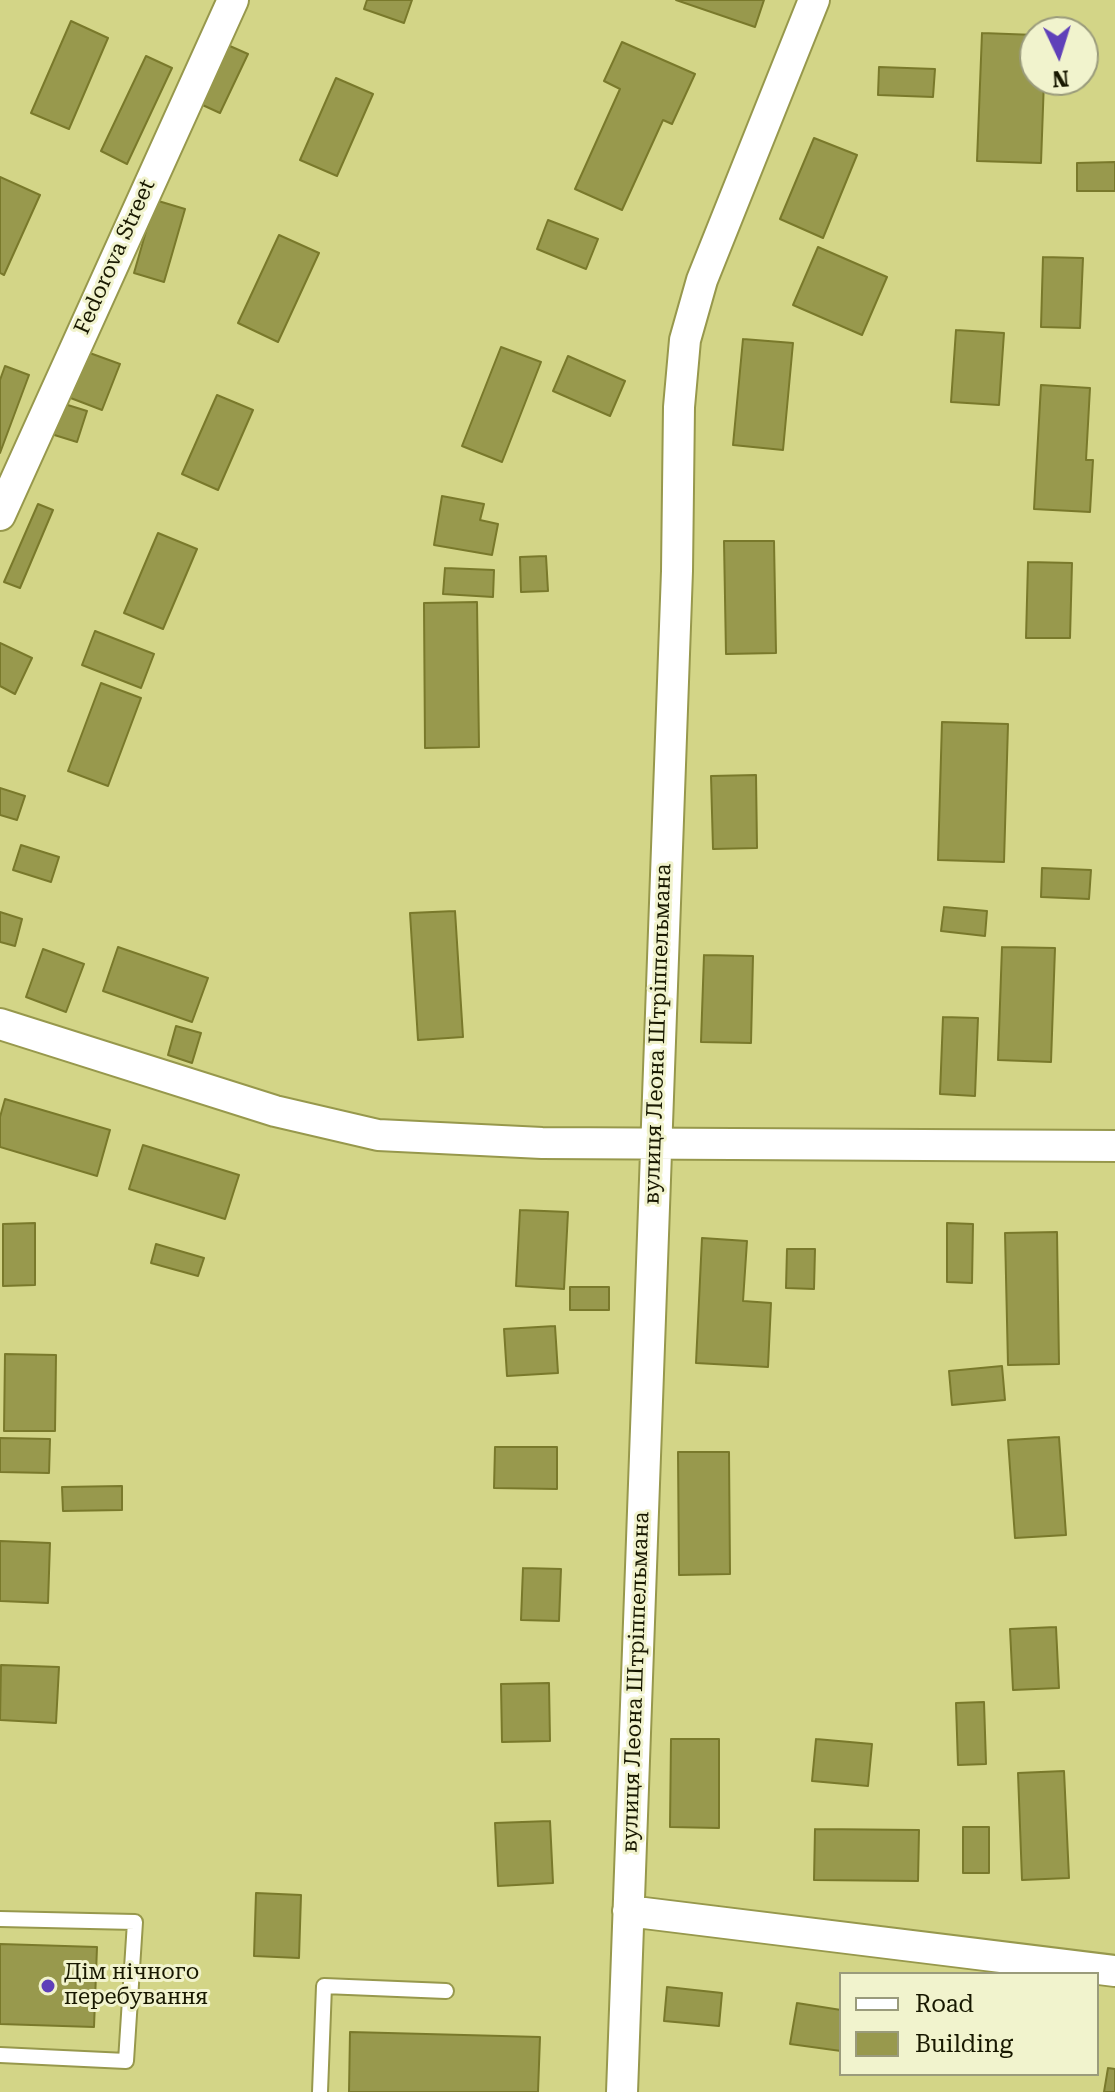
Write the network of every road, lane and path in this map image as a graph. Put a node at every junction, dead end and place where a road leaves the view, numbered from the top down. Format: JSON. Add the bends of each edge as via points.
{"nodes":[{"id":1,"x":233,"y":0,"type":"edge"},
{"id":2,"x":814,"y":0,"type":"edge"},
{"id":3,"x":0,"y":515,"type":"edge"},
{"id":4,"x":0,"y":1024,"type":"edge"},
{"id":5,"x":654,"y":1144,"type":"junction"},
{"id":6,"x":1115,"y":1146,"type":"edge"},
{"id":7,"x":628,"y":1911,"type":"junction"},
{"id":8,"x":0,"y":1919,"type":"edge"},
{"id":9,"x":1115,"y":1971,"type":"edge"},
{"id":10,"x":446,"y":1991,"type":"dead end"},
{"id":11,"x":0,"y":2055,"type":"edge"},
{"id":12,"x":320,"y":2092,"type":"edge"},
{"id":13,"x":622,"y":2092,"type":"edge"}],
"edges":[{"from":1,"to":3,"type":"street","name":"Fedorova Street"},
{"from":2,"to":5,"type":"street","name":"вулиця Леона Штріппельмана","via":[[702,280],[685,340]]},
{"from":4,"to":5,"type":"street","via":[[275,1111],[378,1135]]},
{"from":5,"to":6,"type":"street"},
{"from":5,"to":7,"type":"street","name":"вулиця Леона Штріппельмана"},
{"from":7,"to":9,"type":"street"},
{"from":7,"to":13,"type":"street","name":"вулиця Леона Штріппельмана"},
{"from":8,"to":11,"type":"lane","via":[[135,1922],[126,2061]]},
{"from":10,"to":12,"type":"lane","via":[[324,1986]]}]}
